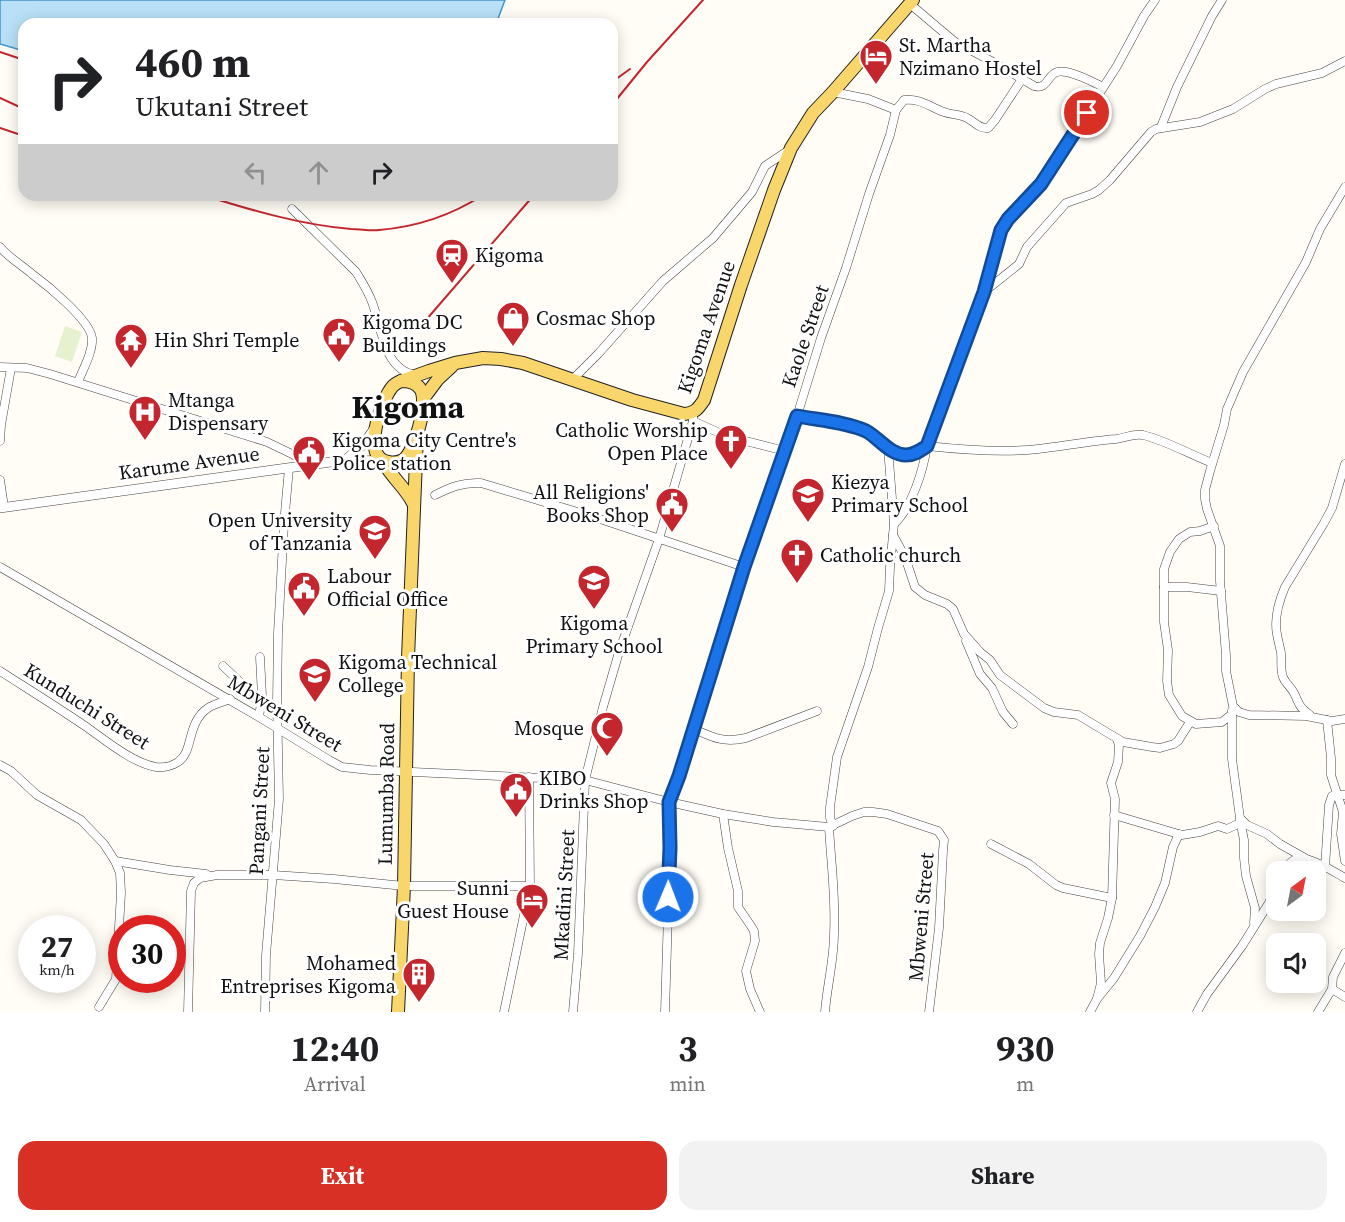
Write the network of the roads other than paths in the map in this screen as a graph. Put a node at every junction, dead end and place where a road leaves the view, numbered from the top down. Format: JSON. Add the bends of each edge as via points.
{"nodes":[{"id":1,"x":1155,"y":0,"type":"edge"},
{"id":2,"x":1222,"y":0,"type":"edge"},
{"id":3,"x":911,"y":2,"type":"edge"},
{"id":4,"x":1345,"y":53,"type":"edge"},
{"id":5,"x":1341,"y":63,"type":"edge"},
{"id":6,"x":1022,"y":79,"type":"junction"},
{"id":7,"x":1103,"y":87,"type":"junction"},
{"id":8,"x":833,"y":92,"type":"junction"},
{"id":9,"x":896,"y":110,"type":"junction"},
{"id":10,"x":1161,"y":128,"type":"junction"},
{"id":11,"x":791,"y":148,"type":"junction"},
{"id":12,"x":1345,"y":187,"type":"edge"},
{"id":13,"x":292,"y":209,"type":"dead end"},
{"id":14,"x":0,"y":247,"type":"edge"},
{"id":15,"x":984,"y":292,"type":"junction"},
{"id":16,"x":455,"y":363,"type":"junction"},
{"id":17,"x":0,"y":368,"type":"edge"},
{"id":18,"x":11,"y":368,"type":"junction"},
{"id":19,"x":418,"y":375,"type":"junction"},
{"id":20,"x":401,"y":381,"type":"junction"},
{"id":21,"x":571,"y":381,"type":"junction"},
{"id":22,"x":78,"y":382,"type":"junction"},
{"id":23,"x":423,"y":399,"type":"junction"},
{"id":24,"x":797,"y":416,"type":"junction"},
{"id":25,"x":693,"y":417,"type":"junction"},
{"id":26,"x":376,"y":426,"type":"junction"},
{"id":27,"x":417,"y":435,"type":"junction"},
{"id":28,"x":0,"y":441,"type":"edge"},
{"id":29,"x":927,"y":446,"type":"junction"},
{"id":30,"x":888,"y":448,"type":"junction"},
{"id":31,"x":785,"y":451,"type":"junction"},
{"id":32,"x":345,"y":460,"type":"junction"},
{"id":33,"x":383,"y":462,"type":"junction"},
{"id":34,"x":1212,"y":463,"type":"junction"},
{"id":35,"x":1345,"y":464,"type":"edge"},
{"id":36,"x":309,"y":465,"type":"junction"},
{"id":37,"x":289,"y":468,"type":"junction"},
{"id":38,"x":0,"y":480,"type":"edge"},
{"id":39,"x":435,"y":495,"type":"dead end"},
{"id":40,"x":413,"y":505,"type":"junction"},
{"id":41,"x":2,"y":507,"type":"edge"},
{"id":42,"x":894,"y":524,"type":"junction"},
{"id":43,"x":1214,"y":526,"type":"junction"},
{"id":44,"x":893,"y":535,"type":"junction"},
{"id":45,"x":659,"y":538,"type":"junction"},
{"id":46,"x":0,"y":567,"type":"edge"},
{"id":47,"x":744,"y":567,"type":"junction"},
{"id":48,"x":1164,"y":586,"type":"junction"},
{"id":49,"x":1221,"y":591,"type":"junction"},
{"id":50,"x":964,"y":634,"type":"junction"},
{"id":51,"x":260,"y":657,"type":"dead end"},
{"id":52,"x":223,"y":666,"type":"dead end"},
{"id":53,"x":0,"y":671,"type":"edge"},
{"id":54,"x":230,"y":699,"type":"junction"},
{"id":55,"x":261,"y":705,"type":"junction"},
{"id":56,"x":1232,"y":710,"type":"junction"},
{"id":57,"x":818,"y":711,"type":"dead end"},
{"id":58,"x":1311,"y":716,"type":"junction"},
{"id":59,"x":259,"y":717,"type":"junction"},
{"id":60,"x":1345,"y":719,"type":"edge"},
{"id":61,"x":1327,"y":720,"type":"junction"},
{"id":62,"x":1190,"y":722,"type":"junction"},
{"id":63,"x":1013,"y":724,"type":"dead end"},
{"id":64,"x":278,"y":729,"type":"junction"},
{"id":65,"x":694,"y":729,"type":"junction"},
{"id":66,"x":1117,"y":739,"type":"junction"},
{"id":67,"x":0,"y":765,"type":"edge"},
{"id":68,"x":407,"y":772,"type":"junction"},
{"id":69,"x":529,"y":777,"type":"junction"},
{"id":70,"x":585,"y":780,"type":"junction"},
{"id":71,"x":1341,"y":795,"type":"edge"},
{"id":72,"x":669,"y":802,"type":"junction"},
{"id":73,"x":723,"y":814,"type":"junction"},
{"id":74,"x":1114,"y":815,"type":"junction"},
{"id":75,"x":1240,"y":821,"type":"junction"},
{"id":76,"x":831,"y":827,"type":"junction"},
{"id":77,"x":1179,"y":834,"type":"junction"},
{"id":78,"x":991,"y":844,"type":"dead end"},
{"id":79,"x":115,"y":861,"type":"junction"},
{"id":80,"x":1293,"y":861,"type":"edge"},
{"id":81,"x":1310,"y":861,"type":"joint"},
{"id":82,"x":1325,"y":861,"type":"edge"},
{"id":83,"x":1345,"y":861,"type":"edge"},
{"id":84,"x":1326,"y":868,"type":"edge"},
{"id":85,"x":217,"y":875,"type":"junction"},
{"id":86,"x":273,"y":875,"type":"junction"},
{"id":87,"x":1345,"y":878,"type":"edge"},
{"id":88,"x":404,"y":886,"type":"junction"},
{"id":89,"x":530,"y":886,"type":"junction"},
{"id":90,"x":1112,"y":898,"type":"junction"},
{"id":91,"x":1266,"y":907,"type":"edge"},
{"id":92,"x":1254,"y":925,"type":"junction"},
{"id":93,"x":1345,"y":952,"type":"edge"},
{"id":94,"x":1332,"y":989,"type":"junction"},
{"id":95,"x":1345,"y":997,"type":"edge"},
{"id":96,"x":1097,"y":999,"type":"junction"},
{"id":97,"x":99,"y":1007,"type":"dead end"},
{"id":98,"x":188,"y":1012,"type":"edge"},
{"id":99,"x":264,"y":1012,"type":"edge"},
{"id":100,"x":398,"y":1012,"type":"edge"},
{"id":101,"x":504,"y":1012,"type":"edge"},
{"id":102,"x":573,"y":1012,"type":"edge"},
{"id":103,"x":665,"y":1012,"type":"edge"},
{"id":104,"x":760,"y":1012,"type":"edge"},
{"id":105,"x":825,"y":1012,"type":"edge"},
{"id":106,"x":929,"y":1012,"type":"edge"},
{"id":107,"x":1090,"y":1012,"type":"edge"},
{"id":108,"x":1197,"y":1012,"type":"edge"},
{"id":109,"x":1318,"y":1012,"type":"edge"}],
"edges":[{"from":1,"to":7,"type":"street"},
{"from":2,"to":10,"type":"street"},
{"from":3,"to":6,"type":"street","via":[[956,42]]},
{"from":3,"to":8,"type":"main road","name":"Kigoma Avenue"},
{"from":4,"to":5,"type":"street"},
{"from":5,"to":10,"type":"street","via":[[1322,73],[1276,84],[1208,120]]},
{"from":6,"to":7,"type":"street","via":[[1040,87],[1055,73],[1066,72]]},
{"from":6,"to":9,"type":"street","via":[[988,128],[922,101],[904,100]]},
{"from":7,"to":15,"type":"street","via":[[1041,184],[1001,230]]},
{"from":8,"to":9,"type":"street"},
{"from":8,"to":11,"type":"main road","name":"Kigoma Avenue","via":[[813,113]]},
{"from":9,"to":24,"type":"street","name":"Kaole Street"},
{"from":10,"to":15,"type":"street","via":[[1151,132],[1099,190],[1066,203],[1027,247],[1019,264]]},
{"from":11,"to":21,"type":"street","via":[[765,166],[752,192],[713,238],[663,282]]},
{"from":11,"to":25,"type":"main road","name":"Kigoma Avenue","via":[[704,400]]},
{"from":12,"to":34,"type":"street","via":[[1243,372],[1227,409]]},
{"from":13,"to":19,"type":"street","via":[[356,272],[372,303],[392,360],[404,372]]},
{"from":14,"to":22,"type":"street","via":[[46,285],[90,330],[91,348]]},
{"from":15,"to":29,"type":"street"},
{"from":16,"to":19,"type":"main road","name":"Kigoma Avenue"},
{"from":16,"to":21,"type":"main road","name":"Kigoma Avenue","via":[[501,359]]},
{"from":16,"to":23,"type":"main road"},
{"from":17,"to":18,"type":"street"},
{"from":18,"to":22,"type":"street","via":[[27,368]]},
{"from":18,"to":28,"type":"street"},
{"from":19,"to":20,"type":"main road","name":"Kigoma Avenue"},
{"from":20,"to":23,"type":"main road","via":[[417,385]]},
{"from":20,"to":26,"type":"main road","via":[[390,391]]},
{"from":21,"to":25,"type":"main road","name":"Kigoma Avenue"},
{"from":22,"to":36,"type":"street","via":[[267,442]]},
{"from":23,"to":27,"type":"main road"},
{"from":24,"to":30,"type":"street","via":[[852,426],[866,431]]},
{"from":24,"to":31,"type":"street","name":"Kaole Street"},
{"from":25,"to":31,"type":"street","via":[[726,436]]},
{"from":25,"to":45,"type":"street"},
{"from":26,"to":32,"type":"street","via":[[362,446]]},
{"from":26,"to":33,"type":"main road","via":[[374,448]]},
{"from":27,"to":33,"type":"main road","via":[[402,461]]},
{"from":27,"to":40,"type":"main road","name":"Lumumba Road"},
{"from":29,"to":30,"type":"street","via":[[904,455]]},
{"from":29,"to":34,"type":"street","via":[[1035,450],[1132,434]]},
{"from":29,"to":42,"type":"street","via":[[915,489]]},
{"from":30,"to":42,"type":"street"},
{"from":31,"to":47,"type":"street","name":"Kaole Street"},
{"from":32,"to":33,"type":"street","name":"Karume Avenue"},
{"from":32,"to":36,"type":"street","name":"Karume Avenue"},
{"from":33,"to":40,"type":"main road"},
{"from":34,"to":43,"type":"street","via":[[1205,499]]},
{"from":35,"to":58,"type":"street","via":[[1332,508],[1285,587],[1277,621],[1285,681],[1298,705]]},
{"from":36,"to":37,"type":"street","name":"Karume Avenue"},
{"from":37,"to":41,"type":"street","name":"Karume Avenue"},
{"from":37,"to":64,"type":"street","name":"Pangani Street","via":[[278,633]]},
{"from":38,"to":41,"type":"street"},
{"from":39,"to":45,"type":"street","via":[[467,482],[481,483]]},
{"from":40,"to":68,"type":"main road","name":"Lumumba Road"},
{"from":42,"to":44,"type":"street"},
{"from":43,"to":48,"type":"street","via":[[1179,539],[1164,569]]},
{"from":43,"to":49,"type":"street","via":[[1220,546]]},
{"from":44,"to":50,"type":"street","via":[[915,587],[953,609]]},
{"from":44,"to":76,"type":"street","via":[[890,591],[837,757]]},
{"from":45,"to":47,"type":"street"},
{"from":45,"to":70,"type":"street","via":[[619,652]]},
{"from":46,"to":54,"type":"street","name":"Mbweni Street"},
{"from":47,"to":65,"type":"street","name":"Kaole Street"},
{"from":48,"to":49,"type":"street"},
{"from":48,"to":62,"type":"street","via":[[1168,695]]},
{"from":49,"to":56,"type":"street"},
{"from":50,"to":63,"type":"street","via":[[980,674]]},
{"from":50,"to":66,"type":"street","via":[[1003,678],[1044,708],[1078,715]]},
{"from":51,"to":55,"type":"street"},
{"from":52,"to":55,"type":"street"},
{"from":53,"to":54,"type":"street","name":"Kunduchi Street","via":[[113,747],[155,767],[179,762],[187,752],[197,719],[209,708]]},
{"from":54,"to":59,"type":"street","name":"Mbweni Street"},
{"from":55,"to":59,"type":"street"},
{"from":56,"to":58,"type":"street","via":[[1249,715]]},
{"from":56,"to":62,"type":"street","via":[[1216,724]]},
{"from":56,"to":75,"type":"street","via":[[1232,759]]},
{"from":57,"to":65,"type":"street","via":[[735,741],[724,741]]},
{"from":58,"to":61,"type":"street"},
{"from":59,"to":64,"type":"street","name":"Mbweni Street"},
{"from":60,"to":61,"type":"street"},
{"from":61,"to":71,"type":"street","via":[[1331,775]]},
{"from":62,"to":66,"type":"street","via":[[1178,741],[1169,746],[1129,744]]},
{"from":64,"to":68,"type":"street","name":"Mbweni Street","via":[[342,767]]},
{"from":64,"to":86,"type":"street","name":"Pangani Street","via":[[279,799]]},
{"from":65,"to":72,"type":"street","name":"Kaole Street"},
{"from":66,"to":74,"type":"street","via":[[1118,762],[1111,783]]},
{"from":67,"to":79,"type":"street","via":[[38,795],[81,820]]},
{"from":68,"to":69,"type":"street","name":"Mbweni Street"},
{"from":68,"to":88,"type":"main road","name":"Lumumba Road"},
{"from":69,"to":70,"type":"street","name":"Mbweni Street"},
{"from":69,"to":89,"type":"street"},
{"from":70,"to":72,"type":"street","name":"Mbweni Street"},
{"from":70,"to":102,"type":"street","name":"Mkadini Street"},
{"from":71,"to":82,"type":"street","via":[[1332,796],[1329,805]]},
{"from":71,"to":83,"type":"street"},
{"from":72,"to":73,"type":"street","name":"Mbweni Street"},
{"from":72,"to":103,"type":"street","name":"Kaole Street"},
{"from":73,"to":76,"type":"street","name":"Mbweni Street"},
{"from":73,"to":104,"type":"street","via":[[738,907],[754,931],[746,971]]},
{"from":74,"to":77,"type":"street"},
{"from":74,"to":90,"type":"street"},
{"from":75,"to":77,"type":"street","via":[[1227,829],[1220,826]]},
{"from":75,"to":81,"type":"street"},
{"from":75,"to":92,"type":"street","via":[[1246,876],[1255,908]]},
{"from":76,"to":105,"type":"street","via":[[835,931]]},
{"from":76,"to":106,"type":"street","name":"Mbweni Street","via":[[852,816],[873,812],[941,834],[944,840],[940,917]]},
{"from":77,"to":96,"type":"street","via":[[1158,900],[1140,936]]},
{"from":78,"to":90,"type":"street","via":[[1029,864],[1056,885]]},
{"from":79,"to":85,"type":"street"},
{"from":79,"to":97,"type":"street","via":[[121,893],[116,979]]},
{"from":80,"to":81,"type":"street"},
{"from":84,"to":87,"type":"street"},
{"from":85,"to":86,"type":"street"},
{"from":85,"to":98,"type":"street","via":[[200,878],[191,891]]},
{"from":86,"to":88,"type":"street"},
{"from":86,"to":99,"type":"street","name":"Pangani Street"},
{"from":88,"to":89,"type":"street"},
{"from":88,"to":100,"type":"main road","name":"Lumumba Road"},
{"from":89,"to":101,"type":"street"},
{"from":90,"to":96,"type":"street","via":[[1100,943],[1101,982]]},
{"from":91,"to":92,"type":"street"},
{"from":92,"to":108,"type":"street"},
{"from":93,"to":94,"type":"street","via":[[1333,977]]},
{"from":94,"to":95,"type":"street"},
{"from":94,"to":109,"type":"street"},
{"from":96,"to":107,"type":"street"}]}
